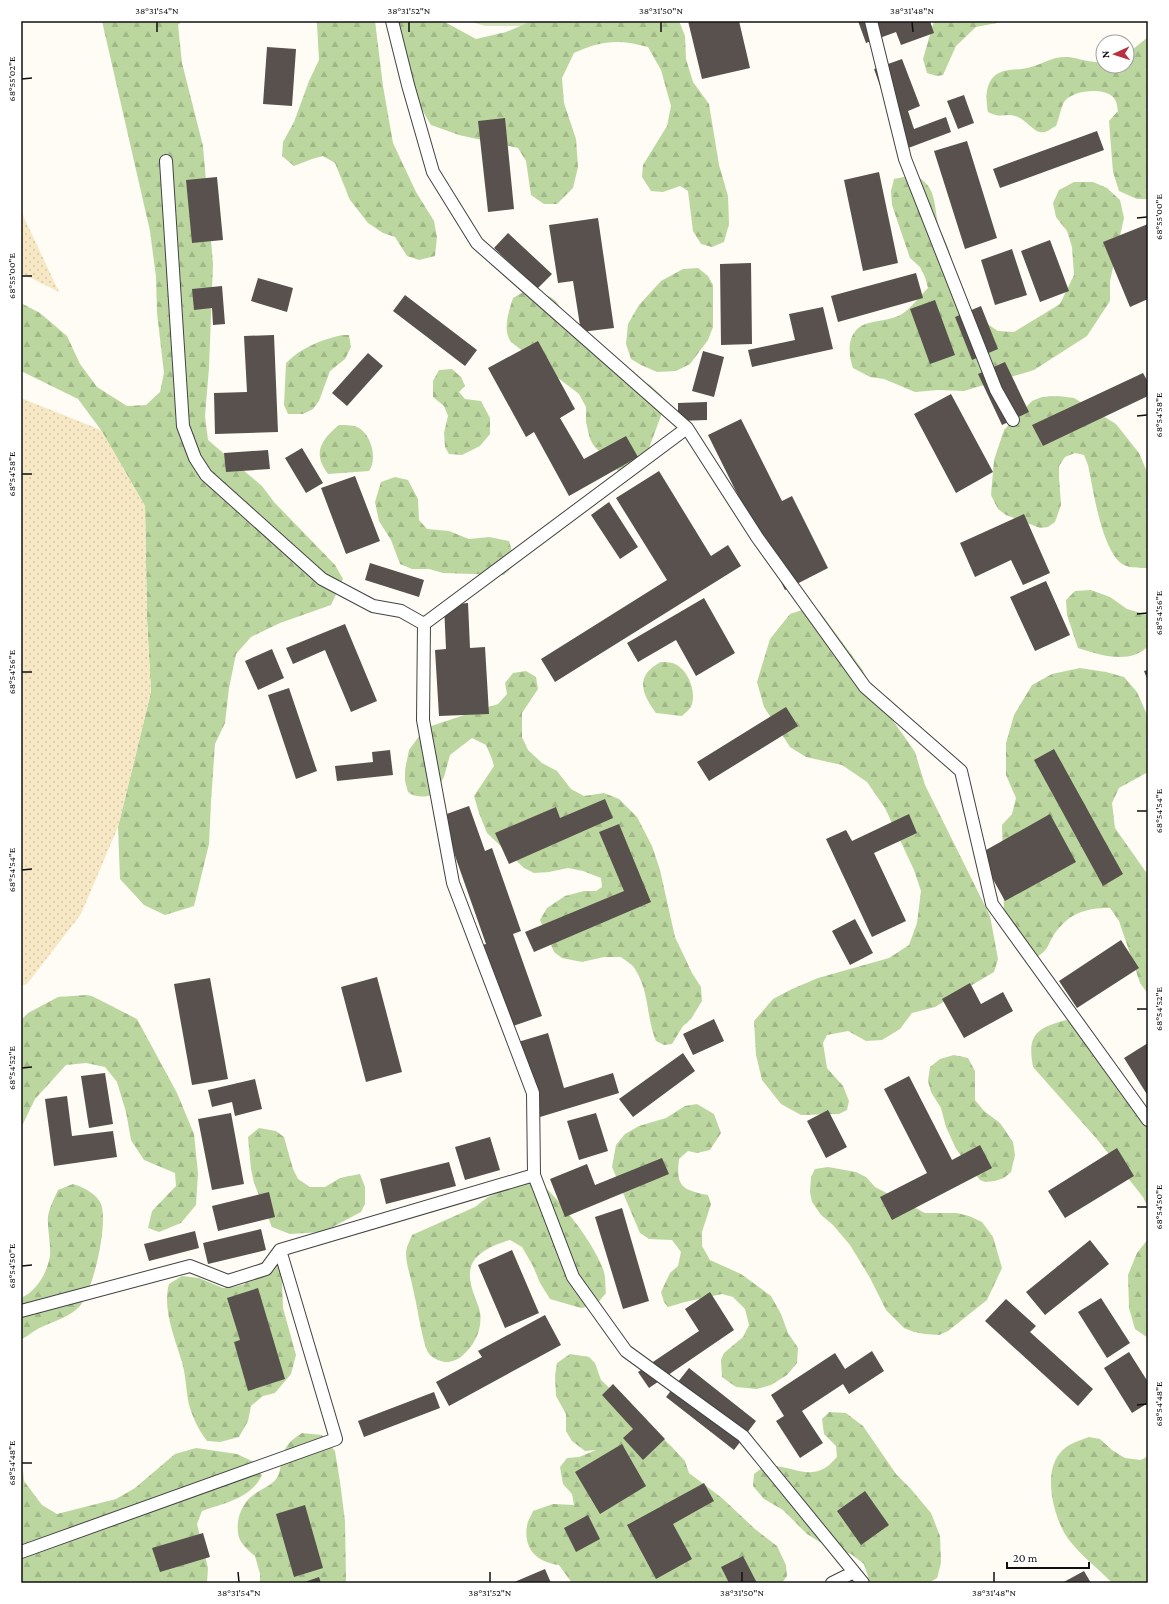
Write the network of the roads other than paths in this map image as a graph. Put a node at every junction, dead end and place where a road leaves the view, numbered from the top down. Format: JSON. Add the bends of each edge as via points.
{"nodes":[{"id":1,"x":392,"y":21,"type":"edge"},
{"id":2,"x":871,"y":21,"type":"edge"},
{"id":3,"x":166,"y":161,"type":"dead end"},
{"id":4,"x":1013,"y":420,"type":"dead end"},
{"id":5,"x":687,"y":428,"type":"junction"},
{"id":6,"x":424,"y":624,"type":"junction"},
{"id":7,"x":1148,"y":1120,"type":"edge"},
{"id":8,"x":534,"y":1175,"type":"junction"},
{"id":9,"x":280,"y":1250,"type":"junction"},
{"id":10,"x":21,"y":1310,"type":"edge"},
{"id":11,"x":21,"y":1552,"type":"edge"},
{"id":12,"x":854,"y":1572,"type":"junction"},
{"id":13,"x":832,"y":1583,"type":"edge"},
{"id":14,"x":863,"y":1583,"type":"edge"}],
"edges":[{"from":1,"to":5,"type":"lane","via":[[433,172],[477,243]]},
{"from":2,"to":4,"type":"lane","via":[[905,160],[996,390]]},
{"from":3,"to":6,"type":"lane","via":[[183,426],[195,458],[206,475],[322,579],[373,606],[401,611]]},
{"from":5,"to":6,"type":"lane"},
{"from":5,"to":7,"type":"lane","via":[[757,537],[865,687],[961,771],[992,904]]},
{"from":6,"to":8,"type":"lane","via":[[423,720],[452,883],[533,1093]]},
{"from":8,"to":9,"type":"lane"},
{"from":8,"to":12,"type":"lane","via":[[573,1277],[626,1351],[743,1436]]},
{"from":9,"to":10,"type":"lane","via":[[266,1269],[228,1281],[190,1266]]},
{"from":9,"to":11,"type":"lane","via":[[336,1439]]},
{"from":12,"to":13,"type":"lane"},
{"from":12,"to":14,"type":"lane"}]}
